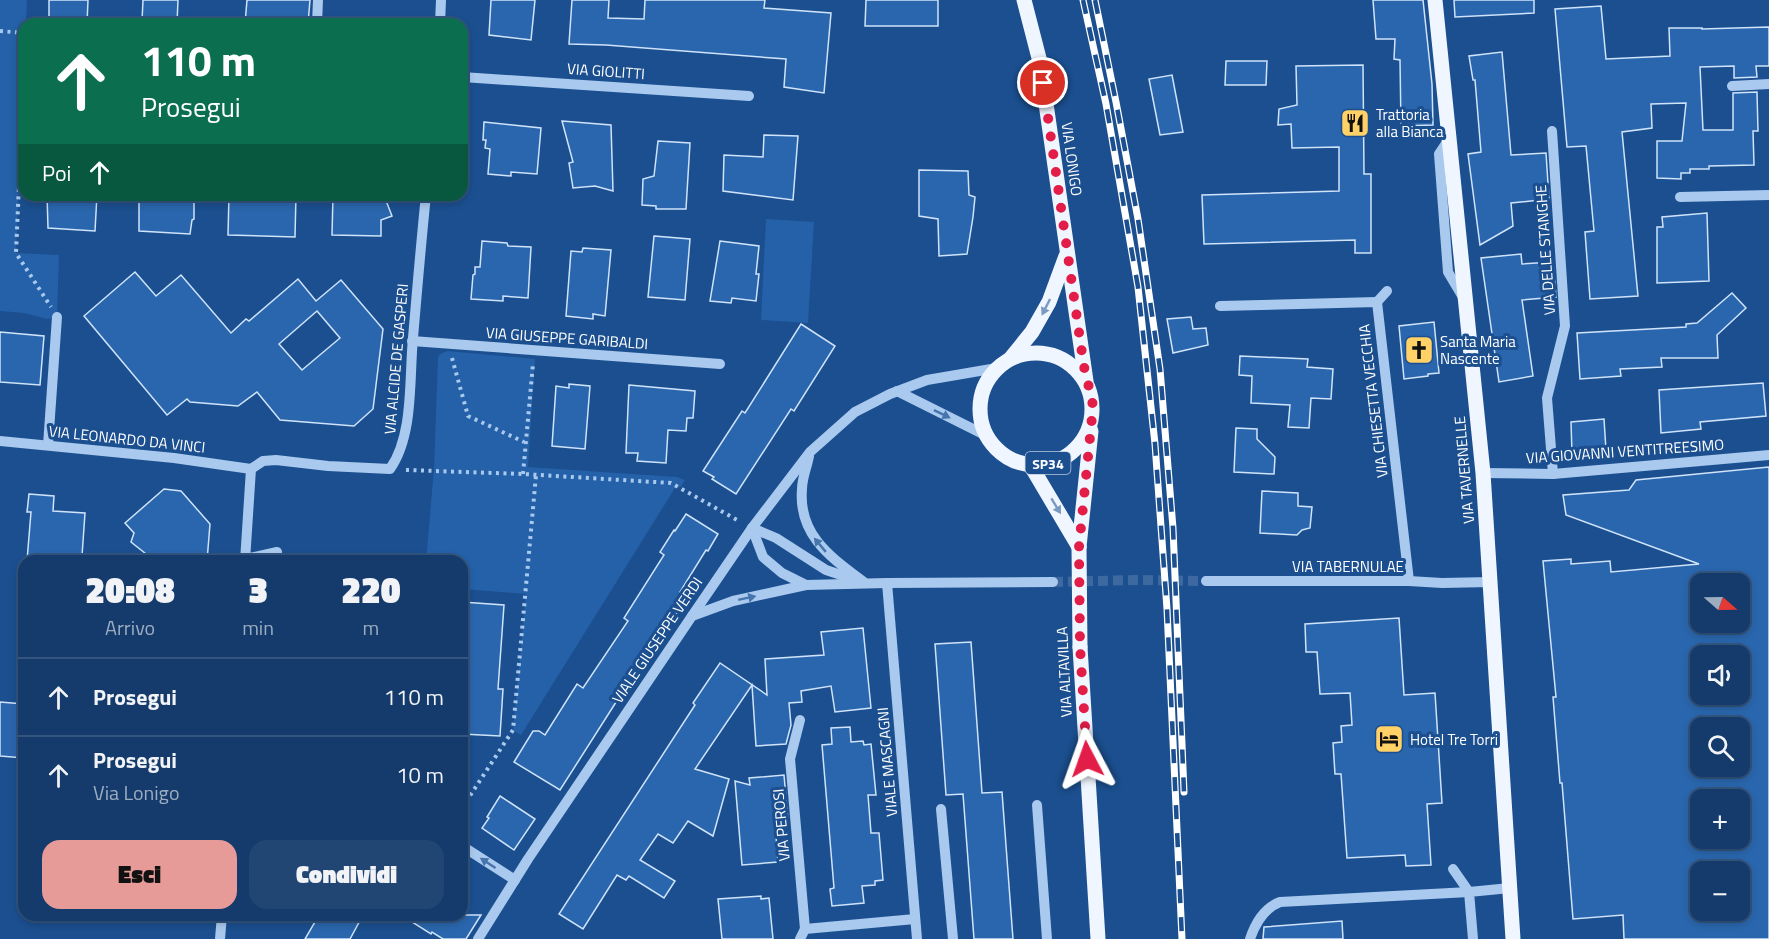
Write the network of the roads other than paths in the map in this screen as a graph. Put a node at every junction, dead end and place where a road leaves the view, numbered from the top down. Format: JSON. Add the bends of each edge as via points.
{"nodes":[{"id":1,"x":318,"y":0,"type":"edge"},
{"id":2,"x":441,"y":0,"type":"edge"},
{"id":3,"x":1024,"y":0,"type":"edge"},
{"id":4,"x":1435,"y":0,"type":"edge"},
{"id":5,"x":317,"y":18,"type":"edge"},
{"id":6,"x":440,"y":18,"type":"edge"},
{"id":7,"x":468,"y":77,"type":"edge"},
{"id":8,"x":1769,"y":84,"type":"edge"},
{"id":9,"x":1732,"y":86,"type":"dead end"},
{"id":10,"x":748,"y":96,"type":"dead end"},
{"id":11,"x":1552,"y":131,"type":"dead end"},
{"id":12,"x":1769,"y":195,"type":"edge"},
{"id":13,"x":1680,"y":197,"type":"dead end"},
{"id":14,"x":425,"y":201,"type":"edge"},
{"id":15,"x":1067,"y":253,"type":"junction"},
{"id":16,"x":1387,"y":291,"type":"dead end"},
{"id":17,"x":1377,"y":302,"type":"junction"},
{"id":18,"x":1220,"y":306,"type":"dead end"},
{"id":19,"x":57,"y":317,"type":"road end"},
{"id":20,"x":412,"y":342,"type":"junction"},
{"id":21,"x":1011,"y":358,"type":"junction"},
{"id":22,"x":720,"y":364,"type":"dead end"},
{"id":23,"x":998,"y":368,"type":"junction"},
{"id":24,"x":1086,"y":381,"type":"junction"},
{"id":25,"x":897,"y":391,"type":"junction"},
{"id":26,"x":1092,"y":421,"type":"junction"},
{"id":27,"x":987,"y":436,"type":"junction"},
{"id":28,"x":0,"y":441,"type":"edge"},
{"id":29,"x":48,"y":445,"type":"junction"},
{"id":30,"x":810,"y":452,"type":"junction"},
{"id":31,"x":1769,"y":455,"type":"edge"},
{"id":32,"x":1031,"y":465,"type":"junction"},
{"id":33,"x":251,"y":469,"type":"junction"},
{"id":34,"x":1483,"y":473,"type":"junction"},
{"id":35,"x":1553,"y":474,"type":"junction"},
{"id":36,"x":752,"y":528,"type":"junction"},
{"id":37,"x":1079,"y":547,"type":"junction"},
{"id":38,"x":277,"y":552,"type":"dead end"},
{"id":39,"x":245,"y":555,"type":"edge"},
{"id":40,"x":265,"y":555,"type":"edge"},
{"id":41,"x":1206,"y":581,"type":"tunnel mouth"},
{"id":42,"x":1409,"y":581,"type":"junction"},
{"id":43,"x":1053,"y":582,"type":"tunnel mouth"},
{"id":44,"x":1491,"y":582,"type":"junction"},
{"id":45,"x":865,"y":583,"type":"junction"},
{"id":46,"x":887,"y":583,"type":"junction"},
{"id":47,"x":806,"y":585,"type":"junction"},
{"id":48,"x":692,"y":616,"type":"junction"},
{"id":49,"x":800,"y":720,"type":"dead end"},
{"id":50,"x":1037,"y":805,"type":"dead end"},
{"id":51,"x":941,"y":809,"type":"dead end"},
{"id":52,"x":468,"y":850,"type":"edge"},
{"id":53,"x":1453,"y":869,"type":"dead end"},
{"id":54,"x":515,"y":880,"type":"junction"},
{"id":55,"x":1510,"y":888,"type":"junction"},
{"id":56,"x":1469,"y":892,"type":"junction"},
{"id":57,"x":915,"y":919,"type":"junction"},
{"id":58,"x":222,"y":921,"type":"edge"},
{"id":59,"x":805,"y":928,"type":"junction"},
{"id":60,"x":220,"y":939,"type":"edge"},
{"id":61,"x":478,"y":939,"type":"edge"},
{"id":62,"x":800,"y":939,"type":"edge"},
{"id":63,"x":916,"y":939,"type":"edge"},
{"id":64,"x":953,"y":939,"type":"edge"},
{"id":65,"x":1047,"y":939,"type":"edge"},
{"id":66,"x":1098,"y":939,"type":"edge"},
{"id":67,"x":1250,"y":939,"type":"edge"},
{"id":68,"x":1473,"y":939,"type":"edge"},
{"id":69,"x":1513,"y":939,"type":"edge"}],
"edges":[{"from":1,"to":5,"type":"street"},
{"from":2,"to":6,"type":"street"},
{"from":3,"to":15,"type":"main road","name":"VIA LONIGO","number":"SP34","via":[[1040,62]]},
{"from":4,"to":34,"type":"main road","name":"VIA TAVERNELLE"},
{"from":7,"to":10,"type":"street","name":"VIA GIOLITTI"},
{"from":8,"to":9,"type":"street"},
{"from":11,"to":35,"type":"street","name":"VIA DELLE STANGHE","via":[[1564,326],[1547,398]]},
{"from":12,"to":13,"type":"street"},
{"from":14,"to":20,"type":"street","name":"VIA ALCIDE DE GASPERI"},
{"from":15,"to":21,"type":"main road","name":"VIA LONIGO","number":"SP34","one_way":true,"via":[[1049,302]]},
{"from":15,"to":24,"type":"main road","name":"VIA LONIGO","number":"SP34"},
{"from":16,"to":17,"type":"street"},
{"from":17,"to":18,"type":"street","name":"VIA CHIESETTA VECCHIA"},
{"from":17,"to":42,"type":"street","name":"VIA CHIESETTA VECCHIA"},
{"from":19,"to":29,"type":"street"},
{"from":20,"to":22,"type":"street","name":"VIA GIUSEPPE GARIBALDI"},
{"from":20,"to":33,"type":"street","name":"VIA ALCIDE DE GASPERI","via":[[403,443],[390,469],[276,460],[263,461]]},
{"from":21,"to":23,"type":"main road","number":"SP34"},
{"from":21,"to":24,"type":"main road","number":"SP34","via":[[1024,353],[1053,354],[1077,369]]},
{"from":23,"to":25,"type":"street","name":"VIALE GIUSEPPE VERDI","via":[[927,380]]},
{"from":23,"to":27,"type":"main road","number":"SP34","via":[[982,393],[981,422]]},
{"from":24,"to":26,"type":"main road","number":"SP34","via":[[1091,393]]},
{"from":25,"to":27,"type":"street","one_way":true},
{"from":25,"to":30,"type":"street","name":"VIALE GIUSEPPE VERDI","via":[[855,412]]},
{"from":26,"to":32,"type":"main road","number":"SP34","via":[[1072,453],[1055,462]]},
{"from":26,"to":37,"type":"main road","name":"VIA ALTAVILLA","number":"SP34"},
{"from":27,"to":32,"type":"main road","number":"SP34","via":[[1002,453]]},
{"from":28,"to":29,"type":"street","name":"VIA LEONARDO DA VINCI"},
{"from":29,"to":33,"type":"street","name":"VIA LEONARDO DA VINCI"},
{"from":30,"to":36,"type":"street","name":"VIALE GIUSEPPE VERDI"},
{"from":45,"to":30,"type":"street","one_way":true,"via":[[829,555],[815,539],[803,515],[802,489]]},
{"from":31,"to":35,"type":"street","name":"VIA GIOVANNI VENTITREESIMO"},
{"from":32,"to":37,"type":"main road","name":"VIA ALTAVILLA","number":"SP34","one_way":true},
{"from":33,"to":39,"type":"street"},
{"from":34,"to":35,"type":"street","name":"VIA GIOVANNI VENTITREESIMO"},
{"from":34,"to":44,"type":"main road","name":"VIA TAVERNELLE"},
{"from":36,"to":45,"type":"street","via":[[776,538],[826,570]]},
{"from":36,"to":47,"type":"street","via":[[763,557],[782,573]]},
{"from":36,"to":48,"type":"street","name":"VIALE GIUSEPPE VERDI"},
{"from":37,"to":66,"type":"main road","name":"VIA ALTAVILLA","number":"SP34","bridge":true,"via":[[1080,646]]},
{"from":38,"to":40,"type":"street"},
{"from":41,"to":42,"type":"street","name":"VIA TABERNULAE"},
{"from":42,"to":44,"type":"street","name":"VIA TABERNULAE"},
{"from":43,"to":46,"type":"street"},
{"from":44,"to":55,"type":"main road","name":"VIA TAVERNELLE"},
{"from":45,"to":46,"type":"street"},
{"from":45,"to":47,"type":"street"},
{"from":46,"to":57,"type":"street","name":"VIALE MASCAGNI"},
{"from":48,"to":47,"type":"street","one_way":true,"via":[[733,601]]},
{"from":48,"to":54,"type":"street","name":"VIALE GIUSEPPE VERDI"},
{"from":49,"to":59,"type":"street","name":"VIA PEROSI","via":[[790,759]]},
{"from":50,"to":65,"type":"street"},
{"from":51,"to":64,"type":"street"},
{"from":54,"to":52,"type":"street","one_way":true},
{"from":53,"to":56,"type":"street"},
{"from":54,"to":61,"type":"street","name":"VIALE GIUSEPPE VERDI"},
{"from":55,"to":56,"type":"street"},
{"from":55,"to":69,"type":"main road","name":"VIA TAVERNELLE"},
{"from":56,"to":67,"type":"street","via":[[1280,902],[1261,917]]},
{"from":56,"to":68,"type":"street"},
{"from":57,"to":59,"type":"street"},
{"from":57,"to":63,"type":"street","name":"VIALE MASCAGNI"},
{"from":58,"to":60,"type":"street"},
{"from":59,"to":62,"type":"street"}]}
